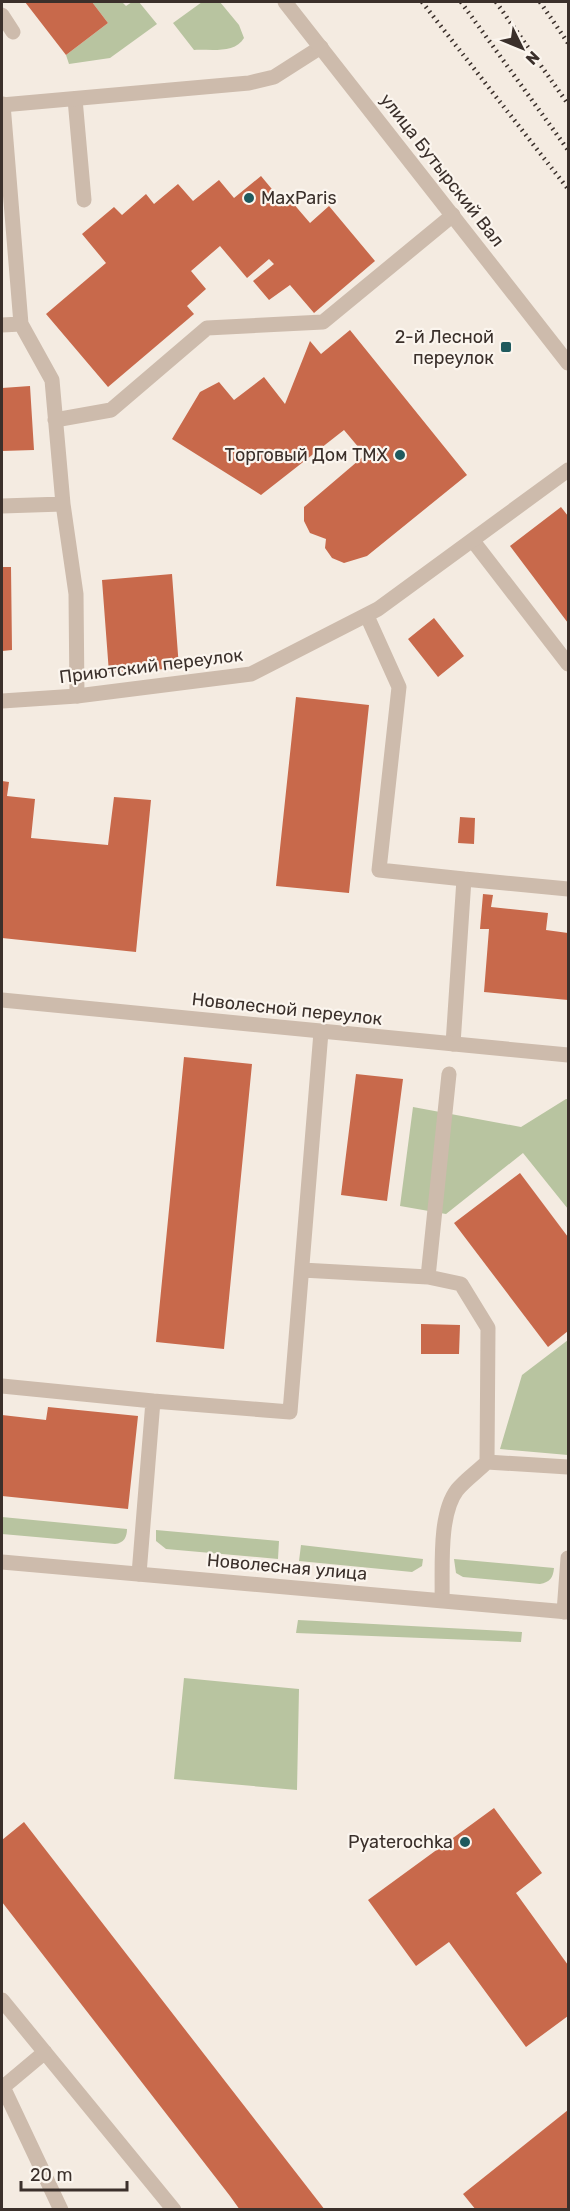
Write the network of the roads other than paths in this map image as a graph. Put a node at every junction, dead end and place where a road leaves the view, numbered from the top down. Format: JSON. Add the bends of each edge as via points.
{"nodes":[{"id":1,"x":285,"y":2,"type":"edge"},
{"id":2,"x":2,"y":15,"type":"edge"},
{"id":3,"x":13,"y":32,"type":"dead end"},
{"id":4,"x":321,"y":47,"type":"junction"},
{"id":5,"x":75,"y":99,"type":"junction"},
{"id":6,"x":2,"y":104,"type":"edge"},
{"id":7,"x":84,"y":200,"type":"dead end"},
{"id":8,"x":453,"y":215,"type":"junction"},
{"id":9,"x":21,"y":324,"type":"junction"},
{"id":10,"x":2,"y":325,"type":"edge"},
{"id":11,"x":568,"y":363,"type":"edge"},
{"id":12,"x":55,"y":420,"type":"junction"},
{"id":13,"x":568,"y":470,"type":"edge"},
{"id":14,"x":63,"y":504,"type":"junction"},
{"id":15,"x":2,"y":506,"type":"edge"},
{"id":16,"x":473,"y":541,"type":"junction"},
{"id":17,"x":367,"y":616,"type":"junction"},
{"id":18,"x":568,"y":664,"type":"edge"},
{"id":19,"x":77,"y":696,"type":"junction"},
{"id":20,"x":2,"y":701,"type":"edge"},
{"id":21,"x":464,"y":879,"type":"junction"},
{"id":22,"x":568,"y":889,"type":"edge"},
{"id":23,"x":2,"y":1000,"type":"edge"},
{"id":24,"x":321,"y":1032,"type":"junction"},
{"id":25,"x":453,"y":1044,"type":"junction"},
{"id":26,"x":568,"y":1055,"type":"edge"},
{"id":27,"x":449,"y":1074,"type":"dead end"},
{"id":28,"x":302,"y":1269,"type":"junction"},
{"id":29,"x":428,"y":1277,"type":"junction"},
{"id":30,"x":2,"y":1386,"type":"edge"},
{"id":31,"x":153,"y":1401,"type":"junction"},
{"id":32,"x":487,"y":1462,"type":"junction"},
{"id":33,"x":568,"y":1467,"type":"edge"},
{"id":34,"x":568,"y":1558,"type":"edge"},
{"id":35,"x":2,"y":1562,"type":"edge"},
{"id":36,"x":139,"y":1574,"type":"junction"},
{"id":37,"x":442,"y":1600,"type":"junction"},
{"id":38,"x":566,"y":1612,"type":"edge"},
{"id":39,"x":2,"y":2000,"type":"edge"},
{"id":40,"x":45,"y":2052,"type":"junction"},
{"id":41,"x":2,"y":2088,"type":"edge"},
{"id":42,"x":62,"y":2210,"type":"edge"},
{"id":43,"x":174,"y":2210,"type":"edge"}],
"edges":[{"from":1,"to":4,"type":"street","name":"улица Бутырский Вал"},
{"from":2,"to":3,"type":"street"},
{"from":4,"to":5,"type":"street","via":[[274,77],[249,83]]},
{"from":4,"to":8,"type":"street","name":"улица Бутырский Вал"},
{"from":5,"to":6,"type":"street"},
{"from":5,"to":7,"type":"street"},
{"from":6,"to":9,"type":"street"},
{"from":8,"to":11,"type":"street","name":"улица Бутырский Вал"},
{"from":8,"to":12,"type":"street","via":[[323,322],[207,328],[111,410]]},
{"from":9,"to":10,"type":"street"},
{"from":9,"to":12,"type":"street","via":[[52,380]]},
{"from":12,"to":14,"type":"street"},
{"from":13,"to":16,"type":"street","name":"Приютский переулок"},
{"from":14,"to":15,"type":"street"},
{"from":14,"to":19,"type":"street","via":[[76,594]]},
{"from":16,"to":17,"type":"street","name":"Приютский переулок"},
{"from":16,"to":18,"type":"street"},
{"from":17,"to":19,"type":"street","name":"Приютский переулок","via":[[251,674]]},
{"from":17,"to":21,"type":"street","via":[[399,687],[379,870]]},
{"from":19,"to":20,"type":"street","name":"Приютский переулок"},
{"from":21,"to":22,"type":"street"},
{"from":21,"to":25,"type":"street"},
{"from":23,"to":24,"type":"street","name":"Новолесной переулок"},
{"from":24,"to":25,"type":"street","name":"Новолесной переулок"},
{"from":24,"to":28,"type":"street"},
{"from":25,"to":26,"type":"street","name":"Новолесной переулок"},
{"from":27,"to":29,"type":"street"},
{"from":28,"to":29,"type":"street"},
{"from":28,"to":31,"type":"street","via":[[290,1412]]},
{"from":29,"to":32,"type":"street","via":[[460,1284],[488,1328]]},
{"from":30,"to":31,"type":"street"},
{"from":31,"to":36,"type":"street"},
{"from":32,"to":33,"type":"street"},
{"from":32,"to":37,"type":"street","via":[[456,1490],[448,1507]]},
{"from":34,"to":38,"type":"street"},
{"from":35,"to":36,"type":"street","name":"Новолесная улица"},
{"from":36,"to":37,"type":"street","name":"Новолесная улица"},
{"from":37,"to":38,"type":"street","name":"Новолесная улица"},
{"from":39,"to":40,"type":"street"},
{"from":40,"to":41,"type":"street"},
{"from":40,"to":43,"type":"street"},
{"from":41,"to":42,"type":"street"}]}
